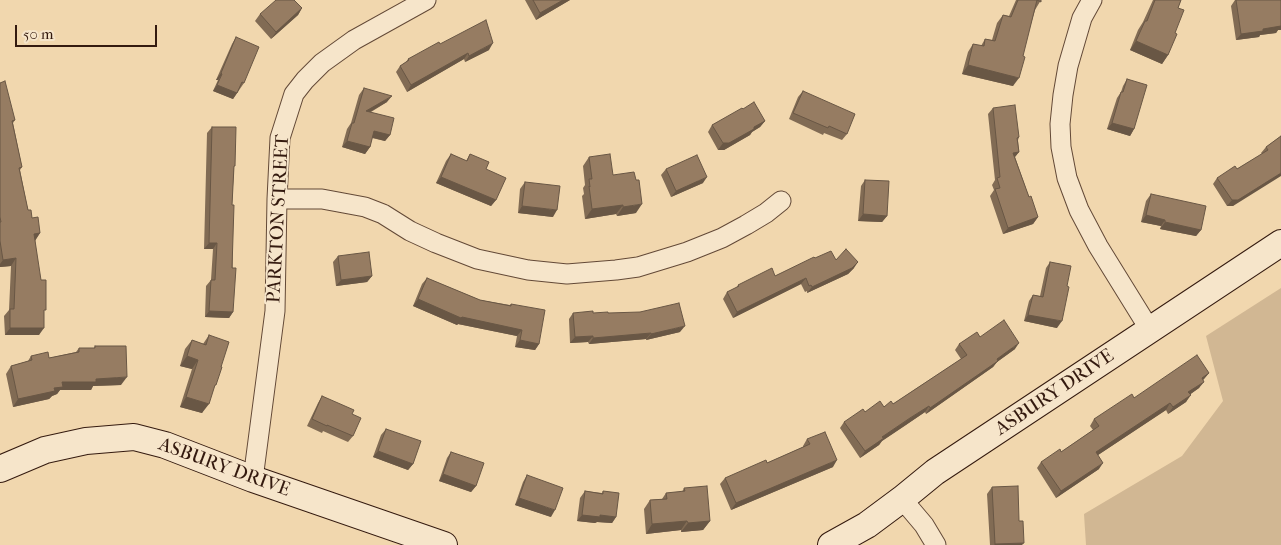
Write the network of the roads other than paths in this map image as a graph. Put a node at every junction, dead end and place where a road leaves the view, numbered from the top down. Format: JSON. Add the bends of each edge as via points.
{"nodes":[{"id":1,"x":426,"y":0,"type":"edge"},
{"id":2,"x":1092,"y":0,"type":"edge"},
{"id":3,"x":278,"y":199,"type":"junction"},
{"id":4,"x":781,"y":200,"type":"dead end"},
{"id":5,"x":1281,"y":242,"type":"edge"},
{"id":6,"x":1150,"y":330,"type":"junction"},
{"id":7,"x":0,"y":469,"type":"edge"},
{"id":8,"x":253,"y":479,"type":"junction"},
{"id":9,"x":902,"y":499,"type":"junction"},
{"id":10,"x":444,"y":545,"type":"edge"},
{"id":11,"x":831,"y":545,"type":"edge"},
{"id":12,"x":936,"y":545,"type":"edge"}],
"edges":[{"from":1,"to":3,"type":"street","name":"PARKTON STREET","via":[[354,40],[322,63],[294,94],[280,138]]},
{"from":2,"to":6,"type":"street","via":[[1082,18],[1068,66],[1062,95],[1061,147],[1067,178],[1079,210]]},
{"from":3,"to":4,"type":"street","via":[[322,199],[365,207],[410,231],[477,259],[567,274],[638,267],[687,252],[746,225]]},
{"from":3,"to":8,"type":"street","name":"PARKTON STREET","via":[[275,312]]},
{"from":5,"to":6,"type":"street","name":"ASBURY DRIVE"},
{"from":6,"to":9,"type":"street","name":"ASBURY DRIVE","via":[[935,472]]},
{"from":7,"to":8,"type":"street","name":"ASBURY DRIVE","via":[[45,450],[86,441],[134,437],[166,445]]},
{"from":8,"to":10,"type":"street","name":"ASBURY DRIVE"},
{"from":9,"to":11,"type":"street","name":"ASBURY DRIVE","via":[[867,525]]},
{"from":9,"to":12,"type":"street"}]}
